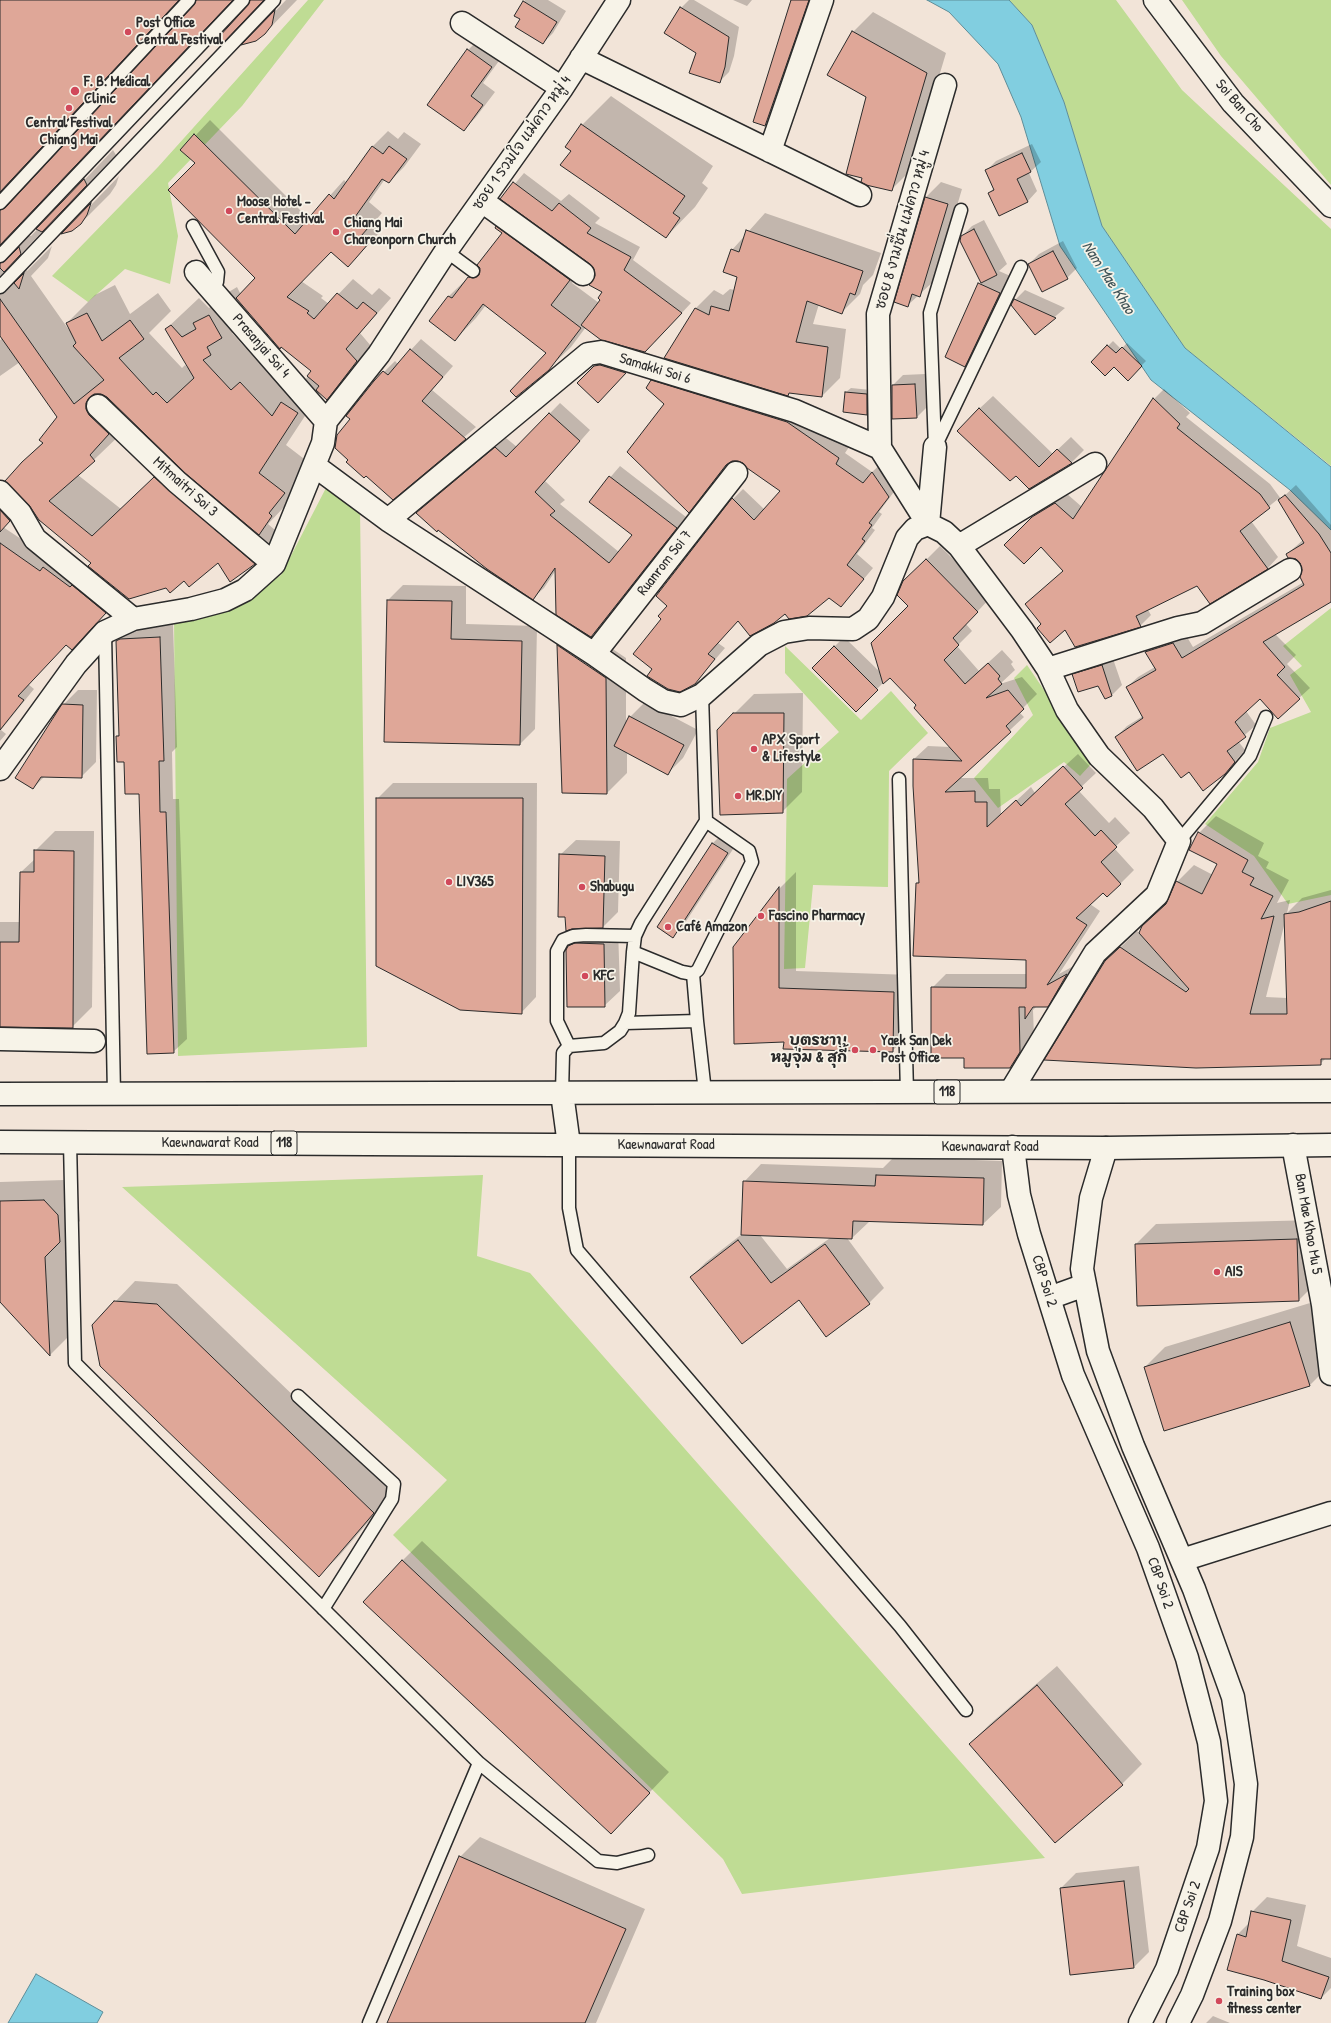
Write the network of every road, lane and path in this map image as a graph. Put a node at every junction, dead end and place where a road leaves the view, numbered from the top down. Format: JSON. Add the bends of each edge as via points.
{"nodes":[{"id":1,"x":189,"y":0,"type":"edge"},
{"id":2,"x":243,"y":0,"type":"edge"},
{"id":3,"x":274,"y":0,"type":"edge"},
{"id":4,"x":619,"y":0,"type":"edge"},
{"id":5,"x":822,"y":0,"type":"edge"},
{"id":6,"x":1155,"y":0,"type":"edge"},
{"id":7,"x":462,"y":23,"type":"dead end"},
{"id":8,"x":581,"y":58,"type":"junction"},
{"id":9,"x":946,"y":86,"type":"dead end"},
{"id":10,"x":562,"y":88,"type":"junction"},
{"id":11,"x":770,"y":151,"type":"junction"},
{"id":12,"x":860,"y":196,"type":"dead end"},
{"id":13,"x":482,"y":201,"type":"junction"},
{"id":14,"x":0,"y":203,"type":"edge"},
{"id":15,"x":1331,"y":206,"type":"edge"},
{"id":16,"x":961,"y":210,"type":"dead end"},
{"id":17,"x":193,"y":226,"type":"dead end"},
{"id":18,"x":446,"y":251,"type":"junction"},
{"id":19,"x":0,"y":256,"type":"edge"},
{"id":20,"x":1021,"y":267,"type":"dead end"},
{"id":21,"x":473,"y":271,"type":"dead end"},
{"id":22,"x":196,"y":272,"type":"dead end"},
{"id":23,"x":584,"y":274,"type":"dead end"},
{"id":24,"x":0,"y":287,"type":"edge"},
{"id":25,"x":211,"y":289,"type":"junction"},
{"id":26,"x":98,"y":406,"type":"dead end"},
{"id":27,"x":326,"y":421,"type":"junction"},
{"id":28,"x":935,"y":447,"type":"junction"},
{"id":29,"x":880,"y":448,"type":"junction"},
{"id":30,"x":1095,"y":464,"type":"dead end"},
{"id":31,"x":315,"y":466,"type":"junction"},
{"id":32,"x":736,"y":473,"type":"dead end"},
{"id":33,"x":0,"y":492,"type":"edge"},
{"id":34,"x":388,"y":520,"type":"junction"},
{"id":35,"x":928,"y":524,"type":"junction"},
{"id":36,"x":959,"y":546,"type":"junction"},
{"id":37,"x":274,"y":564,"type":"junction"},
{"id":38,"x":1290,"y":570,"type":"dead end"},
{"id":39,"x":133,"y":619,"type":"junction"},
{"id":40,"x":105,"y":632,"type":"junction"},
{"id":41,"x":594,"y":654,"type":"junction"},
{"id":42,"x":1048,"y":668,"type":"junction"},
{"id":43,"x":702,"y":695,"type":"junction"},
{"id":44,"x":1266,"y":717,"type":"dead end"},
{"id":45,"x":0,"y":769,"type":"edge"},
{"id":46,"x":899,"y":779,"type":"dead end"},
{"id":47,"x":706,"y":821,"type":"junction"},
{"id":48,"x":1179,"y":841,"type":"junction"},
{"id":49,"x":635,"y":936,"type":"junction"},
{"id":50,"x":633,"y":952,"type":"junction"},
{"id":51,"x":693,"y":974,"type":"junction"},
{"id":52,"x":697,"y":1021,"type":"junction"},
{"id":53,"x":625,"y":1023,"type":"junction"},
{"id":54,"x":0,"y":1039,"type":"edge"},
{"id":55,"x":94,"y":1040,"type":"dead end"},
{"id":56,"x":569,"y":1046,"type":"junction"},
{"id":57,"x":1011,"y":1091,"type":"junction"},
{"id":58,"x":1331,"y":1091,"type":"edge"},
{"id":59,"x":705,"y":1092,"type":"junction"},
{"id":60,"x":907,"y":1092,"type":"junction"},
{"id":61,"x":562,"y":1093,"type":"junction"},
{"id":62,"x":0,"y":1094,"type":"edge"},
{"id":63,"x":114,"y":1094,"type":"junction"},
{"id":64,"x":0,"y":1142,"type":"edge"},
{"id":65,"x":70,"y":1142,"type":"junction"},
{"id":66,"x":569,"y":1145,"type":"junction"},
{"id":67,"x":1293,"y":1145,"type":"junction"},
{"id":68,"x":1331,"y":1145,"type":"edge"},
{"id":69,"x":1013,"y":1147,"type":"junction"},
{"id":70,"x":1106,"y":1148,"type":"junction"},
{"id":71,"x":1085,"y":1285,"type":"junction"},
{"id":72,"x":1049,"y":1298,"type":"junction"},
{"id":73,"x":1331,"y":1374,"type":"edge"},
{"id":74,"x":298,"y":1396,"type":"dead end"},
{"id":75,"x":1331,"y":1514,"type":"edge"},
{"id":76,"x":1182,"y":1560,"type":"junction"},
{"id":77,"x":323,"y":1609,"type":"junction"},
{"id":78,"x":966,"y":1710,"type":"dead end"},
{"id":79,"x":479,"y":1762,"type":"junction"},
{"id":80,"x":648,"y":1855,"type":"dead end"},
{"id":81,"x":369,"y":2023,"type":"edge"},
{"id":82,"x":1140,"y":2023,"type":"edge"},
{"id":83,"x":1178,"y":2023,"type":"edge"}],
"edges":[{"from":1,"to":14,"type":"lane"},
{"from":2,"to":19,"type":"lane"},
{"from":3,"to":24,"type":"lane"},
{"from":4,"to":8,"type":"street","name":"ซอย 1 รวมใจ แม่คาว หมู่ 4"},
{"from":5,"to":11,"type":"street"},
{"from":6,"to":15,"type":"street","name":"Soi Ban Cho","via":[[1233,103]]},
{"from":7,"to":10,"type":"street"},
{"from":8,"to":10,"type":"street","name":"ซอย 1 รวมใจ แม่คาว หมู่ 4"},
{"from":8,"to":11,"type":"street"},
{"from":9,"to":29,"type":"street","name":"ซอย 8 งามชื่น แม่คาว หมู่ 4","via":[[878,314]]},
{"from":10,"to":13,"type":"street","name":"ซอย 1 รวมใจ แม่คาว หมู่ 4"},
{"from":11,"to":12,"type":"street"},
{"from":13,"to":18,"type":"street","name":"ซอย 1 รวมใจ แม่คาว หมู่ 4"},
{"from":13,"to":23,"type":"street"},
{"from":16,"to":28,"type":"lane","via":[[930,313]]},
{"from":17,"to":25,"type":"lane","via":[[218,272],[217,282]]},
{"from":18,"to":21,"type":"lane"},
{"from":18,"to":27,"type":"street","name":"ซอย 1 รวมใจ แม่คาว หมู่ 4","via":[[378,354]]},
{"from":20,"to":28,"type":"lane"},
{"from":22,"to":25,"type":"street","name":"Prasanjai Soi 4"},
{"from":25,"to":27,"type":"street","name":"Prasanjai Soi 4"},
{"from":26,"to":37,"type":"street","name":"Mitmaitri Soi 3","via":[[177,482]]},
{"from":27,"to":31,"type":"street","via":[[323,443]]},
{"from":28,"to":35,"type":"street"},
{"from":29,"to":34,"type":"street","name":"Samakki Soi 6","via":[[795,411],[601,352],[588,354]]},
{"from":29,"to":35,"type":"street"},
{"from":30,"to":36,"type":"street"},
{"from":31,"to":34,"type":"street"},
{"from":31,"to":37,"type":"street"},
{"from":32,"to":41,"type":"street","name":"Ruanrom Soi 7"},
{"from":33,"to":39,"type":"street","via":[[20,513],[35,539]]},
{"from":34,"to":41,"type":"street"},
{"from":35,"to":36,"type":"street","via":[[944,532]]},
{"from":35,"to":43,"type":"street","via":[[915,529],[906,538],[883,597],[868,619],[853,629],[809,628],[784,632],[759,645]]},
{"from":36,"to":42,"type":"street"},
{"from":37,"to":39,"type":"street","via":[[245,590],[225,600],[192,609]]},
{"from":38,"to":42,"type":"street","via":[[1202,623]]},
{"from":39,"to":40,"type":"street"},
{"from":40,"to":45,"type":"street","via":[[76,664]]},
{"from":40,"to":63,"type":"lane"},
{"from":41,"to":43,"type":"street","via":[[663,701],[681,705]]},
{"from":42,"to":48,"type":"street","via":[[1067,710],[1099,756],[1153,808]]},
{"from":43,"to":47,"type":"lane"},
{"from":44,"to":48,"type":"lane","via":[[1250,756]]},
{"from":46,"to":60,"type":"lane"},
{"from":47,"to":49,"type":"lane"},
{"from":47,"to":51,"type":"lane","via":[[749,851],[752,862],[698,970]]},
{"from":48,"to":57,"type":"street","via":[[1157,894],[1095,953]]},
{"from":49,"to":50,"type":"lane"},
{"from":49,"to":56,"type":"lane","via":[[586,935],[563,940],[557,951],[557,1021]]},
{"from":50,"to":51,"type":"lane"},
{"from":50,"to":53,"type":"lane","via":[[629,1013]]},
{"from":51,"to":52,"type":"lane"},
{"from":52,"to":53,"type":"lane"},
{"from":52,"to":59,"type":"lane"},
{"from":53,"to":56,"type":"lane","via":[[620,1031],[604,1043]]},
{"from":54,"to":55,"type":"street"},
{"from":56,"to":61,"type":"lane","via":[[563,1053]]},
{"from":57,"to":58,"type":"street","number":"118"},
{"from":57,"to":60,"type":"street","number":"118"},
{"from":59,"to":60,"type":"street","number":"118"},
{"from":59,"to":61,"type":"street","number":"118"},
{"from":61,"to":63,"type":"street","number":"118"},
{"from":61,"to":66,"type":"street"},
{"from":62,"to":63,"type":"street","number":"118"},
{"from":64,"to":65,"type":"street","name":"Kaewnawarat Road","number":"118"},
{"from":65,"to":66,"type":"street","name":"Kaewnawarat Road","number":"118"},
{"from":65,"to":77,"type":"lane","via":[[76,1364]]},
{"from":66,"to":69,"type":"street","name":"Kaewnawarat Road","number":"118"},
{"from":66,"to":78,"type":"lane","via":[[569,1208],[577,1250],[900,1626]]},
{"from":67,"to":68,"type":"street","name":"Kaewnawarat Road","number":"118"},
{"from":67,"to":70,"type":"street","name":"Kaewnawarat Road","number":"118"},
{"from":67,"to":73,"type":"street","name":"Ban Mae Khao Mu 5","via":[[1322,1305]]},
{"from":69,"to":70,"type":"street","name":"Kaewnawarat Road","number":"118"},
{"from":69,"to":72,"type":"street","name":"CBP Soi 2","via":[[1019,1195]]},
{"from":70,"to":71,"type":"street","name":"CBP Soi 2","via":[[1091,1198],[1082,1269]]},
{"from":71,"to":72,"type":"street"},
{"from":71,"to":76,"type":"street","name":"CBP Soi 2","via":[[1098,1351],[1133,1446]]},
{"from":72,"to":82,"type":"street","name":"CBP Soi 2","via":[[1073,1375],[1148,1548],[1187,1658],[1209,1742],[1216,1801],[1208,1848],[1167,1969]]},
{"from":74,"to":77,"type":"lane","via":[[394,1484],[392,1499]]},
{"from":75,"to":76,"type":"street"},
{"from":76,"to":83,"type":"street","name":"CBP Soi 2","via":[[1232,1697],[1246,1784],[1242,1837],[1220,1921],[1192,1995]]},
{"from":77,"to":79,"type":"lane"},
{"from":79,"to":80,"type":"lane","via":[[598,1861],[617,1863]]},
{"from":79,"to":81,"type":"lane"}]}
